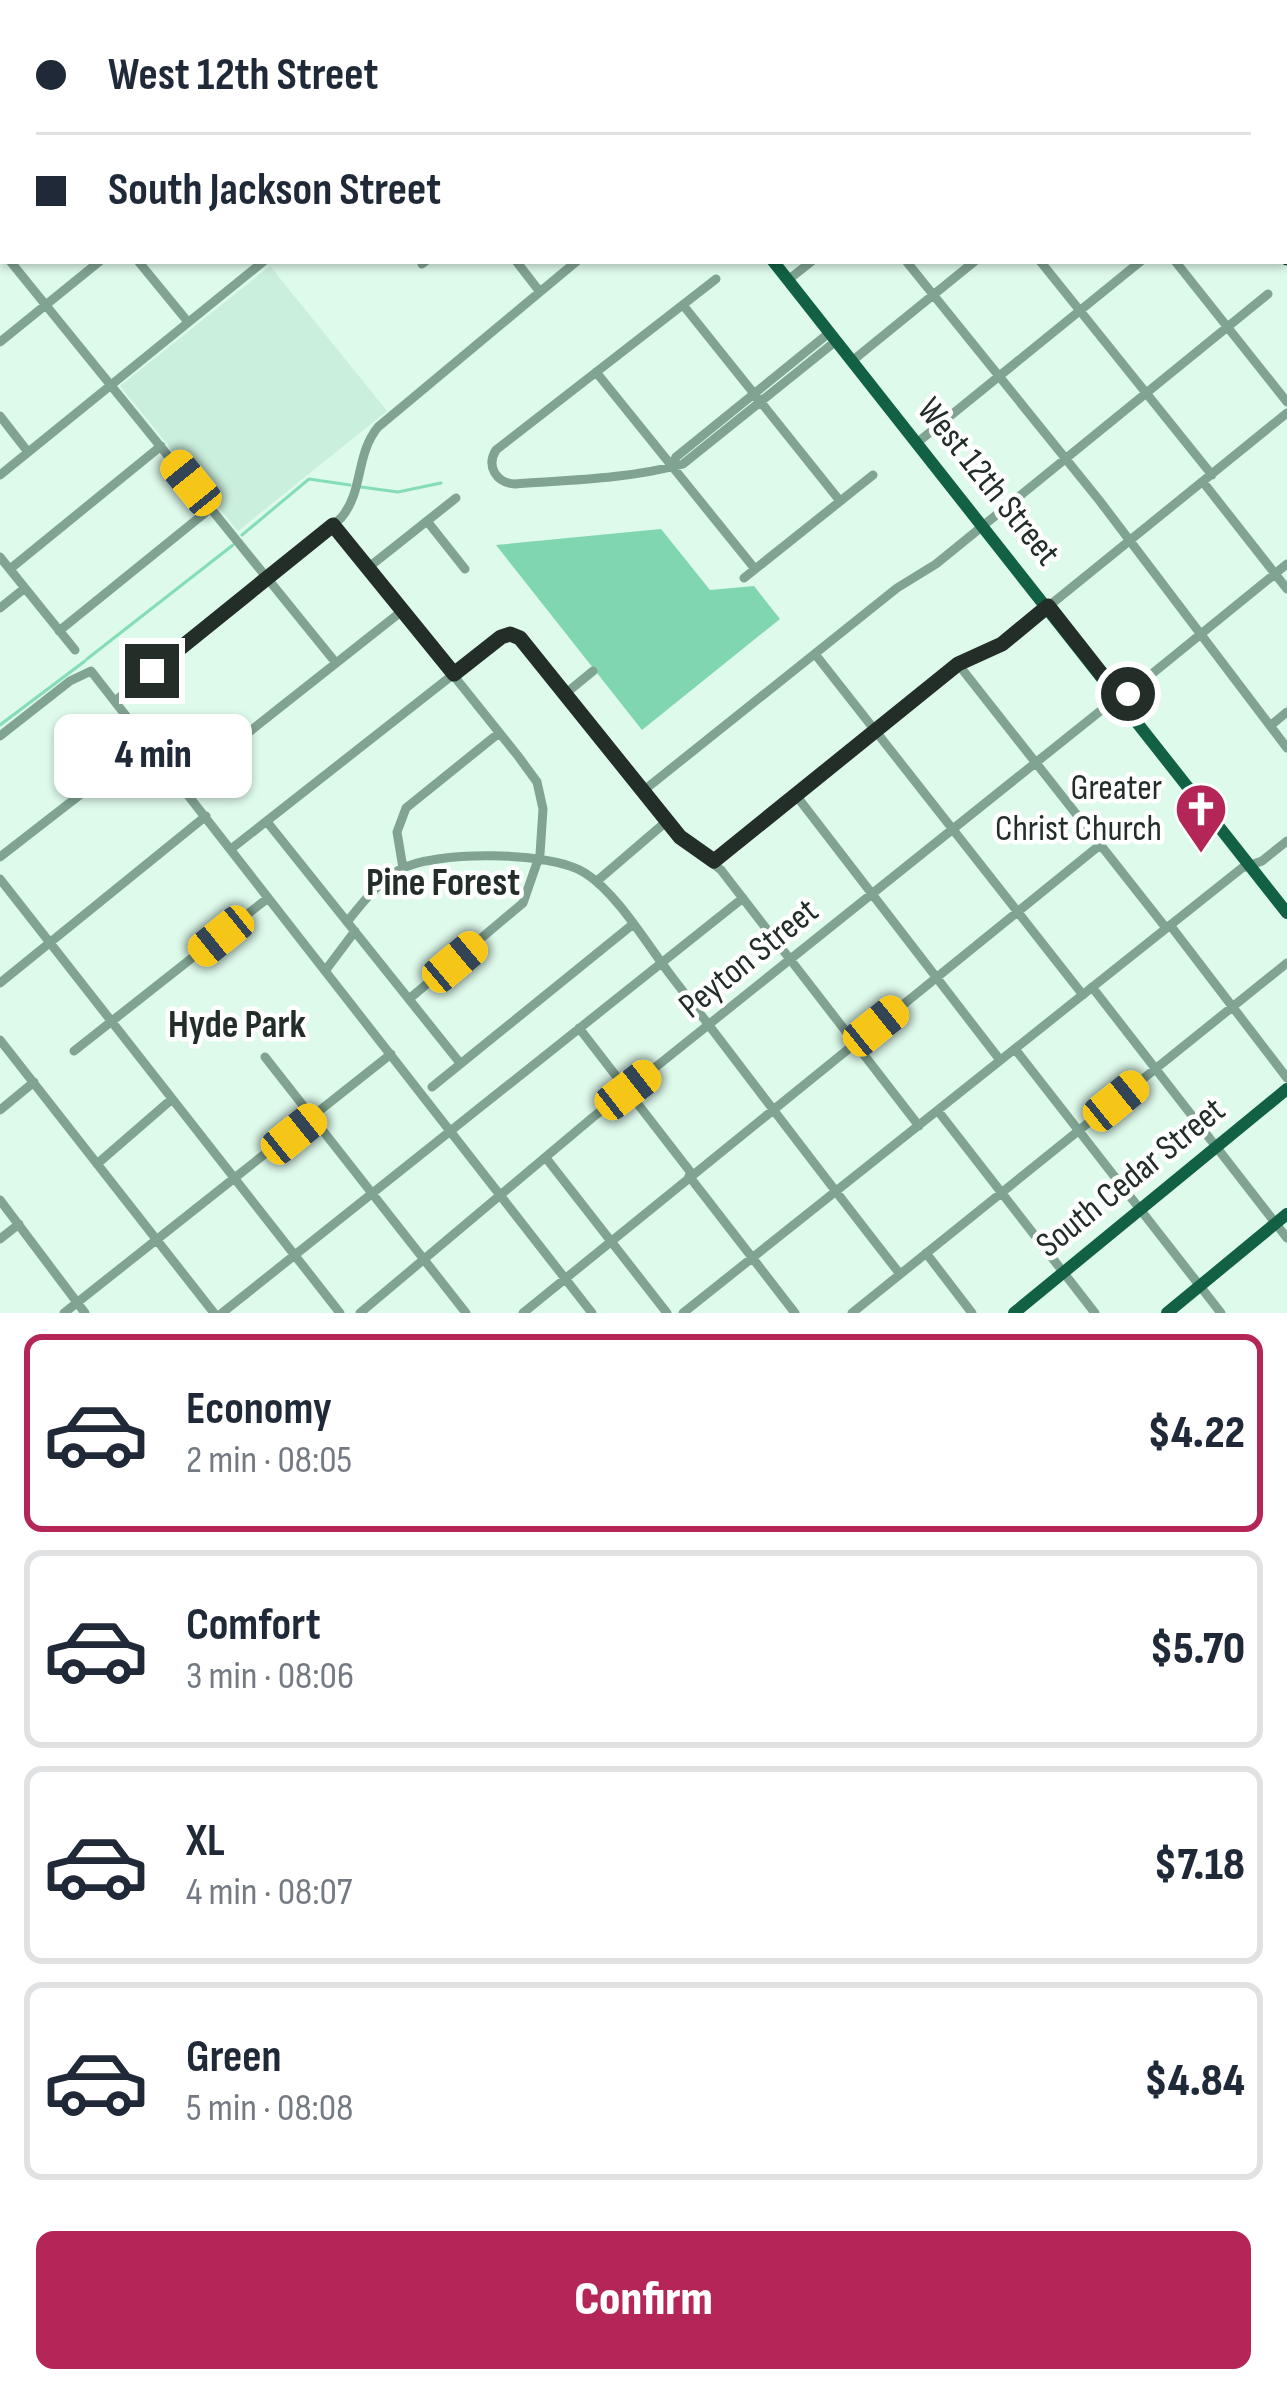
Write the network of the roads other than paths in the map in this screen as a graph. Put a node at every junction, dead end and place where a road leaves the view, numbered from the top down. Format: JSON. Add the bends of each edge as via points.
{"nodes":[{"id":1,"x":12,"y":264,"type":"edge"},
{"id":2,"x":96,"y":264,"type":"edge"},
{"id":3,"x":140,"y":264,"type":"edge"},
{"id":4,"x":260,"y":264,"type":"edge"},
{"id":5,"x":518,"y":264,"type":"edge"},
{"id":6,"x":573,"y":264,"type":"edge"},
{"id":7,"x":775,"y":264,"type":"edge"},
{"id":8,"x":808,"y":264,"type":"edge"},
{"id":9,"x":908,"y":264,"type":"edge"},
{"id":10,"x":971,"y":264,"type":"edge"},
{"id":11,"x":1042,"y":264,"type":"edge"},
{"id":12,"x":1137,"y":264,"type":"edge"},
{"id":13,"x":1177,"y":264,"type":"edge"},
{"id":14,"x":716,"y":279,"type":"dead end"},
{"id":15,"x":788,"y":280,"type":"junction"},
{"id":16,"x":540,"y":292,"type":"junction"},
{"id":17,"x":933,"y":294,"type":"junction"},
{"id":18,"x":1268,"y":294,"type":"dead end"},
{"id":19,"x":46,"y":305,"type":"junction"},
{"id":20,"x":683,"y":305,"type":"junction"},
{"id":21,"x":1081,"y":311,"type":"junction"},
{"id":22,"x":188,"y":322,"type":"junction"},
{"id":23,"x":1227,"y":325,"type":"junction"},
{"id":24,"x":833,"y":337,"type":"junction"},
{"id":25,"x":0,"y":342,"type":"edge"},
{"id":26,"x":853,"y":361,"type":"junction"},
{"id":27,"x":596,"y":372,"type":"junction"},
{"id":28,"x":1000,"y":375,"type":"junction"},
{"id":29,"x":111,"y":386,"type":"junction"},
{"id":30,"x":1147,"y":392,"type":"junction"},
{"id":31,"x":758,"y":398,"type":"junction"},
{"id":32,"x":1287,"y":402,"type":"edge"},
{"id":33,"x":0,"y":416,"type":"edge"},
{"id":34,"x":1285,"y":419,"type":"edge"},
{"id":35,"x":918,"y":442,"type":"junction"},
{"id":36,"x":161,"y":446,"type":"junction"},
{"id":37,"x":28,"y":452,"type":"junction"},
{"id":38,"x":1065,"y":458,"type":"junction"},
{"id":39,"x":672,"y":467,"type":"junction"},
{"id":40,"x":0,"y":475,"type":"edge"},
{"id":41,"x":873,"y":475,"type":"dead end"},
{"id":42,"x":1208,"y":478,"type":"junction"},
{"id":43,"x":456,"y":498,"type":"dead end"},
{"id":44,"x":840,"y":500,"type":"junction"},
{"id":45,"x":211,"y":508,"type":"junction"},
{"id":46,"x":427,"y":521,"type":"junction"},
{"id":47,"x":983,"y":524,"type":"junction"},
{"id":48,"x":333,"y":525,"type":"junction"},
{"id":49,"x":1128,"y":541,"type":"junction"},
{"id":50,"x":0,"y":557,"type":"edge"},
{"id":51,"x":1287,"y":564,"type":"edge"},
{"id":52,"x":369,"y":567,"type":"junction"},
{"id":53,"x":10,"y":569,"type":"junction"},
{"id":54,"x":465,"y":569,"type":"dead end"},
{"id":55,"x":754,"y":569,"type":"junction"},
{"id":56,"x":1274,"y":574,"type":"junction"},
{"id":57,"x":266,"y":576,"type":"junction"},
{"id":58,"x":744,"y":578,"type":"dead end"},
{"id":59,"x":25,"y":588,"type":"junction"},
{"id":60,"x":1287,"y":590,"type":"edge"},
{"id":61,"x":1048,"y":606,"type":"junction"},
{"id":62,"x":0,"y":608,"type":"edge"},
{"id":63,"x":402,"y":610,"type":"junction"},
{"id":64,"x":59,"y":631,"type":"junction"},
{"id":65,"x":1198,"y":636,"type":"junction"},
{"id":66,"x":75,"y":650,"type":"dead end"},
{"id":67,"x":815,"y":654,"type":"junction"},
{"id":68,"x":336,"y":663,"type":"junction"},
{"id":69,"x":958,"y":664,"type":"junction"},
{"id":70,"x":593,"y":671,"type":"dead end"},
{"id":71,"x":454,"y":674,"type":"junction"},
{"id":72,"x":565,"y":694,"type":"junction"},
{"id":73,"x":1120,"y":698,"type":"junction"},
{"id":74,"x":115,"y":701,"type":"junction"},
{"id":75,"x":1287,"y":712,"type":"edge"},
{"id":76,"x":1270,"y":726,"type":"junction"},
{"id":77,"x":876,"y":729,"type":"junction"},
{"id":78,"x":500,"y":733,"type":"junction"},
{"id":79,"x":0,"y":736,"type":"edge"},
{"id":80,"x":148,"y":742,"type":"junction"},
{"id":81,"x":1287,"y":748,"type":"edge"},
{"id":82,"x":1037,"y":763,"type":"junction"},
{"id":83,"x":182,"y":785,"type":"junction"},
{"id":84,"x":644,"y":791,"type":"junction"},
{"id":85,"x":795,"y":794,"type":"junction"},
{"id":86,"x":206,"y":816,"type":"junction"},
{"id":87,"x":667,"y":821,"type":"junction"},
{"id":88,"x":268,"y":823,"type":"junction"},
{"id":89,"x":955,"y":829,"type":"junction"},
{"id":90,"x":1287,"y":841,"type":"edge"},
{"id":91,"x":1100,"y":845,"type":"junction"},
{"id":92,"x":231,"y":849,"type":"junction"},
{"id":93,"x":0,"y":857,"type":"edge"},
{"id":94,"x":538,"y":859,"type":"junction"},
{"id":95,"x":714,"y":861,"type":"junction"},
{"id":96,"x":1250,"y":866,"type":"junction"},
{"id":97,"x":403,"y":868,"type":"junction"},
{"id":98,"x":0,"y":879,"type":"edge"},
{"id":99,"x":597,"y":881,"type":"junction"},
{"id":100,"x":874,"y":894,"type":"junction"},
{"id":101,"x":268,"y":898,"type":"junction"},
{"id":102,"x":743,"y":898,"type":"junction"},
{"id":103,"x":1019,"y":911,"type":"junction"},
{"id":104,"x":1287,"y":913,"type":"edge"},
{"id":105,"x":632,"y":925,"type":"junction"},
{"id":106,"x":351,"y":926,"type":"junction"},
{"id":107,"x":1168,"y":927,"type":"junction"},
{"id":108,"x":49,"y":943,"type":"junction"},
{"id":109,"x":791,"y":960,"type":"junction"},
{"id":110,"x":662,"y":963,"type":"junction"},
{"id":111,"x":1287,"y":964,"type":"edge"},
{"id":112,"x":325,"y":970,"type":"junction"},
{"id":113,"x":937,"y":977,"type":"junction"},
{"id":114,"x":0,"y":983,"type":"edge"},
{"id":115,"x":1088,"y":991,"type":"junction"},
{"id":116,"x":409,"y":999,"type":"junction"},
{"id":117,"x":1233,"y":1007,"type":"junction"},
{"id":118,"x":112,"y":1022,"type":"junction"},
{"id":119,"x":709,"y":1025,"type":"junction"},
{"id":120,"x":579,"y":1028,"type":"junction"},
{"id":121,"x":0,"y":1040,"type":"edge"},
{"id":122,"x":856,"y":1042,"type":"junction"},
{"id":123,"x":1015,"y":1049,"type":"junction"},
{"id":124,"x":74,"y":1051,"type":"dead end"},
{"id":125,"x":391,"y":1054,"type":"junction"},
{"id":126,"x":265,"y":1058,"type":"dead end"},
{"id":127,"x":1000,"y":1060,"type":"junction"},
{"id":128,"x":460,"y":1063,"type":"junction"},
{"id":129,"x":1156,"y":1069,"type":"junction"},
{"id":130,"x":1287,"y":1078,"type":"edge"},
{"id":131,"x":34,"y":1082,"type":"junction"},
{"id":132,"x":432,"y":1087,"type":"dead end"},
{"id":133,"x":1287,"y":1089,"type":"edge"},
{"id":134,"x":628,"y":1090,"type":"junction"},
{"id":135,"x":172,"y":1099,"type":"junction"},
{"id":136,"x":773,"y":1109,"type":"junction"},
{"id":137,"x":0,"y":1110,"type":"edge"},
{"id":138,"x":938,"y":1111,"type":"junction"},
{"id":139,"x":313,"y":1118,"type":"junction"},
{"id":140,"x":919,"y":1126,"type":"junction"},
{"id":141,"x":451,"y":1130,"type":"junction"},
{"id":142,"x":1080,"y":1131,"type":"junction"},
{"id":143,"x":1217,"y":1146,"type":"junction"},
{"id":144,"x":546,"y":1158,"type":"junction"},
{"id":145,"x":97,"y":1164,"type":"junction"},
{"id":146,"x":691,"y":1175,"type":"junction"},
{"id":147,"x":236,"y":1180,"type":"junction"},
{"id":148,"x":836,"y":1192,"type":"junction"},
{"id":149,"x":372,"y":1193,"type":"junction"},
{"id":150,"x":1002,"y":1193,"type":"junction"},
{"id":151,"x":502,"y":1196,"type":"junction"},
{"id":152,"x":0,"y":1200,"type":"edge"},
{"id":153,"x":1139,"y":1208,"type":"junction"},
{"id":154,"x":1281,"y":1219,"type":"edge"},
{"id":155,"x":19,"y":1224,"type":"junction"},
{"id":156,"x":1287,"y":1238,"type":"edge"},
{"id":157,"x":0,"y":1239,"type":"edge"},
{"id":158,"x":611,"y":1240,"type":"junction"},
{"id":159,"x":158,"y":1242,"type":"junction"},
{"id":160,"x":926,"y":1253,"type":"junction"},
{"id":161,"x":294,"y":1255,"type":"junction"},
{"id":162,"x":754,"y":1258,"type":"junction"},
{"id":163,"x":425,"y":1260,"type":"junction"},
{"id":164,"x":1064,"y":1270,"type":"junction"},
{"id":165,"x":901,"y":1274,"type":"junction"},
{"id":166,"x":565,"y":1279,"type":"junction"},
{"id":167,"x":1200,"y":1286,"type":"junction"},
{"id":168,"x":77,"y":1303,"type":"junction"},
{"id":169,"x":64,"y":1313,"type":"edge"},
{"id":170,"x":85,"y":1313,"type":"edge"},
{"id":171,"x":218,"y":1313,"type":"edge"},
{"id":172,"x":340,"y":1313,"type":"edge"},
{"id":173,"x":359,"y":1313,"type":"edge"},
{"id":174,"x":466,"y":1313,"type":"edge"},
{"id":175,"x":524,"y":1313,"type":"edge"},
{"id":176,"x":592,"y":1313,"type":"edge"},
{"id":177,"x":667,"y":1313,"type":"edge"},
{"id":178,"x":683,"y":1313,"type":"edge"},
{"id":179,"x":795,"y":1313,"type":"edge"},
{"id":180,"x":852,"y":1313,"type":"edge"},
{"id":181,"x":972,"y":1313,"type":"edge"},
{"id":182,"x":1014,"y":1313,"type":"edge"},
{"id":183,"x":1095,"y":1313,"type":"edge"},
{"id":184,"x":1167,"y":1313,"type":"edge"},
{"id":185,"x":1221,"y":1313,"type":"edge"}],
"edges":[{"from":1,"to":19,"type":"street"},
{"from":2,"to":19,"type":"street"},
{"from":3,"to":22,"type":"street"},
{"from":4,"to":22,"type":"street"},
{"from":5,"to":16,"type":"street"},
{"from":6,"to":16,"type":"street"},
{"from":7,"to":15,"type":"main road","name":"West 12th Street"},
{"from":8,"to":15,"type":"street"},
{"from":9,"to":17,"type":"street"},
{"from":10,"to":17,"type":"street"},
{"from":11,"to":21,"type":"street"},
{"from":12,"to":21,"type":"street"},
{"from":13,"to":23,"type":"street"},
{"from":14,"to":20,"type":"street"},
{"from":15,"to":24,"type":"main road","name":"West 12th Street"},
{"from":16,"to":48,"type":"street","via":[[378,427],[363,450],[351,506]]},
{"from":17,"to":26,"type":"street"},
{"from":17,"to":28,"type":"street"},
{"from":18,"to":23,"type":"street"},
{"from":19,"to":25,"type":"street"},
{"from":19,"to":29,"type":"street"},
{"from":20,"to":27,"type":"street"},
{"from":20,"to":31,"type":"street"},
{"from":21,"to":28,"type":"street"},
{"from":21,"to":30,"type":"street"},
{"from":22,"to":29,"type":"street"},
{"from":23,"to":30,"type":"street"},
{"from":23,"to":32,"type":"street"},
{"from":24,"to":26,"type":"main road","name":"West 12th Street"},
{"from":24,"to":31,"type":"street"},
{"from":26,"to":35,"type":"main road","name":"West 12th Street"},
{"from":27,"to":39,"type":"street"},
{"from":27,"to":39,"type":"street","via":[[496,450],[491,468],[514,484]]},
{"from":28,"to":35,"type":"street"},
{"from":28,"to":38,"type":"street"},
{"from":29,"to":36,"type":"street"},
{"from":29,"to":37,"type":"street"},
{"from":30,"to":38,"type":"street"},
{"from":30,"to":42,"type":"street"},
{"from":31,"to":39,"type":"street"},
{"from":31,"to":44,"type":"street"},
{"from":33,"to":37,"type":"street"},
{"from":34,"to":42,"type":"street"},
{"from":35,"to":47,"type":"main road","name":"West 12th Street"},
{"from":36,"to":45,"type":"street"},
{"from":36,"to":53,"type":"street"},
{"from":37,"to":40,"type":"street"},
{"from":38,"to":47,"type":"street"},
{"from":38,"to":49,"type":"street"},
{"from":39,"to":55,"type":"street"},
{"from":41,"to":44,"type":"street"},
{"from":42,"to":49,"type":"street"},
{"from":42,"to":56,"type":"street"},
{"from":43,"to":46,"type":"street"},
{"from":44,"to":55,"type":"street"},
{"from":45,"to":57,"type":"street"},
{"from":45,"to":64,"type":"street"},
{"from":46,"to":52,"type":"street"},
{"from":46,"to":54,"type":"street"},
{"from":47,"to":61,"type":"main road","name":"West 12th Street"},
{"from":47,"to":67,"type":"street"},
{"from":48,"to":52,"type":"street"},
{"from":48,"to":57,"type":"street"},
{"from":49,"to":61,"type":"street"},
{"from":49,"to":65,"type":"street"},
{"from":50,"to":53,"type":"street"},
{"from":51,"to":56,"type":"street","name":"Peyton Street"},
{"from":52,"to":63,"type":"street"},
{"from":53,"to":59,"type":"street"},
{"from":55,"to":58,"type":"street"},
{"from":56,"to":60,"type":"street"},
{"from":56,"to":65,"type":"street","name":"Peyton Street"},
{"from":57,"to":68,"type":"street"},
{"from":57,"to":74,"type":"street"},
{"from":59,"to":62,"type":"street"},
{"from":59,"to":64,"type":"street"},
{"from":61,"to":69,"type":"street","via":[[1002,644]]},
{"from":61,"to":73,"type":"main road","name":"West 12th Street"},
{"from":63,"to":68,"type":"street"},
{"from":63,"to":71,"type":"street"},
{"from":64,"to":66,"type":"street"},
{"from":65,"to":73,"type":"street","name":"Peyton Street"},
{"from":65,"to":76,"type":"street"},
{"from":67,"to":77,"type":"street"},
{"from":67,"to":84,"type":"street"},
{"from":68,"to":83,"type":"street"},
{"from":69,"to":77,"type":"street"},
{"from":69,"to":82,"type":"street"},
{"from":70,"to":72,"type":"street"},
{"from":71,"to":72,"type":"street","via":[[510,634]]},
{"from":71,"to":78,"type":"street"},
{"from":71,"to":88,"type":"street"},
{"from":72,"to":84,"type":"street"},
{"from":73,"to":82,"type":"street","name":"Peyton Street"},
{"from":73,"to":96,"type":"main road","name":"West 12th Street"},
{"from":74,"to":79,"type":"street","via":[[91,671]]},
{"from":74,"to":80,"type":"street"},
{"from":75,"to":76,"type":"street"},
{"from":76,"to":81,"type":"street"},
{"from":77,"to":85,"type":"street"},
{"from":77,"to":89,"type":"street"},
{"from":78,"to":94,"type":"street","via":[[540,791]]},
{"from":78,"to":97,"type":"street","via":[[406,808],[397,832]]},
{"from":80,"to":83,"type":"street"},
{"from":80,"to":93,"type":"street"},
{"from":82,"to":89,"type":"street","name":"Peyton Street"},
{"from":82,"to":91,"type":"street"},
{"from":83,"to":86,"type":"street"},
{"from":84,"to":87,"type":"street"},
{"from":85,"to":95,"type":"street"},
{"from":85,"to":100,"type":"street"},
{"from":86,"to":92,"type":"street"},
{"from":86,"to":108,"type":"street"},
{"from":87,"to":95,"type":"street"},
{"from":87,"to":99,"type":"street"},
{"from":88,"to":92,"type":"street"},
{"from":88,"to":106,"type":"street"},
{"from":89,"to":100,"type":"street","name":"Peyton Street"},
{"from":89,"to":103,"type":"street"},
{"from":90,"to":96,"type":"street"},
{"from":91,"to":103,"type":"street"},
{"from":91,"to":107,"type":"street"},
{"from":92,"to":101,"type":"street"},
{"from":94,"to":97,"type":"street","via":[[447,858]]},
{"from":94,"to":99,"type":"street"},
{"from":94,"to":116,"type":"street","via":[[520,908]]},
{"from":95,"to":102,"type":"street"},
{"from":96,"to":104,"type":"main road","name":"West 12th Street"},
{"from":96,"to":107,"type":"street"},
{"from":97,"to":106,"type":"street","via":[[374,890]]},
{"from":98,"to":108,"type":"street"},
{"from":99,"to":105,"type":"street"},
{"from":100,"to":109,"type":"street","name":"Peyton Street"},
{"from":100,"to":113,"type":"street"},
{"from":101,"to":112,"type":"street"},
{"from":101,"to":118,"type":"street"},
{"from":102,"to":109,"type":"street"},
{"from":102,"to":110,"type":"street"},
{"from":103,"to":113,"type":"street"},
{"from":103,"to":115,"type":"street"},
{"from":105,"to":110,"type":"street"},
{"from":105,"to":128,"type":"street"},
{"from":106,"to":112,"type":"street"},
{"from":106,"to":116,"type":"street"},
{"from":107,"to":115,"type":"street"},
{"from":107,"to":117,"type":"street"},
{"from":108,"to":114,"type":"street"},
{"from":108,"to":118,"type":"street"},
{"from":109,"to":119,"type":"street","name":"Peyton Street"},
{"from":109,"to":122,"type":"street"},
{"from":110,"to":119,"type":"street"},
{"from":110,"to":120,"type":"street"},
{"from":111,"to":117,"type":"street"},
{"from":112,"to":125,"type":"street"},
{"from":113,"to":122,"type":"street"},
{"from":113,"to":127,"type":"street"},
{"from":115,"to":123,"type":"street"},
{"from":115,"to":129,"type":"street"},
{"from":116,"to":128,"type":"street"},
{"from":117,"to":129,"type":"street"},
{"from":117,"to":130,"type":"street"},
{"from":118,"to":124,"type":"street"},
{"from":118,"to":135,"type":"street"},
{"from":119,"to":134,"type":"street","name":"Peyton Street"},
{"from":119,"to":136,"type":"street"},
{"from":120,"to":134,"type":"street"},
{"from":120,"to":141,"type":"street"},
{"from":121,"to":131,"type":"street"},
{"from":122,"to":136,"type":"street"},
{"from":122,"to":140,"type":"street"},
{"from":123,"to":127,"type":"street"},
{"from":123,"to":142,"type":"street"},
{"from":125,"to":139,"type":"street"},
{"from":125,"to":141,"type":"street"},
{"from":126,"to":139,"type":"street"},
{"from":127,"to":138,"type":"street"},
{"from":128,"to":132,"type":"street"},
{"from":129,"to":142,"type":"street"},
{"from":129,"to":143,"type":"street"},
{"from":131,"to":137,"type":"street"},
{"from":131,"to":145,"type":"street"},
{"from":133,"to":143,"type":"main road","name":"South Cedar Street"},
{"from":134,"to":144,"type":"street","name":"Peyton Street"},
{"from":134,"to":146,"type":"street"},
{"from":135,"to":145,"type":"street"},
{"from":135,"to":147,"type":"street"},
{"from":136,"to":146,"type":"street"},
{"from":136,"to":148,"type":"street"},
{"from":138,"to":140,"type":"street"},
{"from":138,"to":150,"type":"street"},
{"from":139,"to":147,"type":"street"},
{"from":139,"to":149,"type":"street"},
{"from":140,"to":148,"type":"street"},
{"from":141,"to":149,"type":"street"},
{"from":141,"to":151,"type":"street"},
{"from":142,"to":150,"type":"street"},
{"from":142,"to":153,"type":"street"},
{"from":143,"to":153,"type":"main road","name":"South Cedar Street"},
{"from":143,"to":154,"type":"street"},
{"from":144,"to":151,"type":"street","name":"Peyton Street"},
{"from":144,"to":158,"type":"street"},
{"from":145,"to":159,"type":"street"},
{"from":146,"to":158,"type":"street"},
{"from":146,"to":162,"type":"street"},
{"from":147,"to":159,"type":"street"},
{"from":147,"to":161,"type":"street"},
{"from":148,"to":162,"type":"street"},
{"from":148,"to":165,"type":"street"},
{"from":149,"to":161,"type":"street"},
{"from":149,"to":163,"type":"street"},
{"from":150,"to":160,"type":"street"},
{"from":150,"to":164,"type":"street"},
{"from":151,"to":163,"type":"street","name":"Peyton Street"},
{"from":151,"to":166,"type":"street"},
{"from":152,"to":155,"type":"street"},
{"from":153,"to":164,"type":"main road","name":"South Cedar Street"},
{"from":153,"to":167,"type":"street"},
{"from":154,"to":156,"type":"street"},
{"from":154,"to":167,"type":"main road"},
{"from":155,"to":157,"type":"street"},
{"from":155,"to":168,"type":"street"},
{"from":158,"to":166,"type":"street"},
{"from":158,"to":177,"type":"street"},
{"from":159,"to":168,"type":"street"},
{"from":159,"to":171,"type":"street"},
{"from":160,"to":165,"type":"street"},
{"from":160,"to":181,"type":"street"},
{"from":161,"to":171,"type":"street"},
{"from":161,"to":172,"type":"street"},
{"from":162,"to":178,"type":"street"},
{"from":162,"to":179,"type":"street"},
{"from":163,"to":173,"type":"street","name":"Peyton Street"},
{"from":163,"to":174,"type":"street"},
{"from":164,"to":182,"type":"main road","name":"South Cedar Street"},
{"from":164,"to":183,"type":"street"},
{"from":165,"to":180,"type":"street"},
{"from":166,"to":175,"type":"street"},
{"from":166,"to":176,"type":"street"},
{"from":167,"to":184,"type":"main road"},
{"from":167,"to":185,"type":"street"},
{"from":168,"to":169,"type":"street"},
{"from":168,"to":170,"type":"street"}]}
